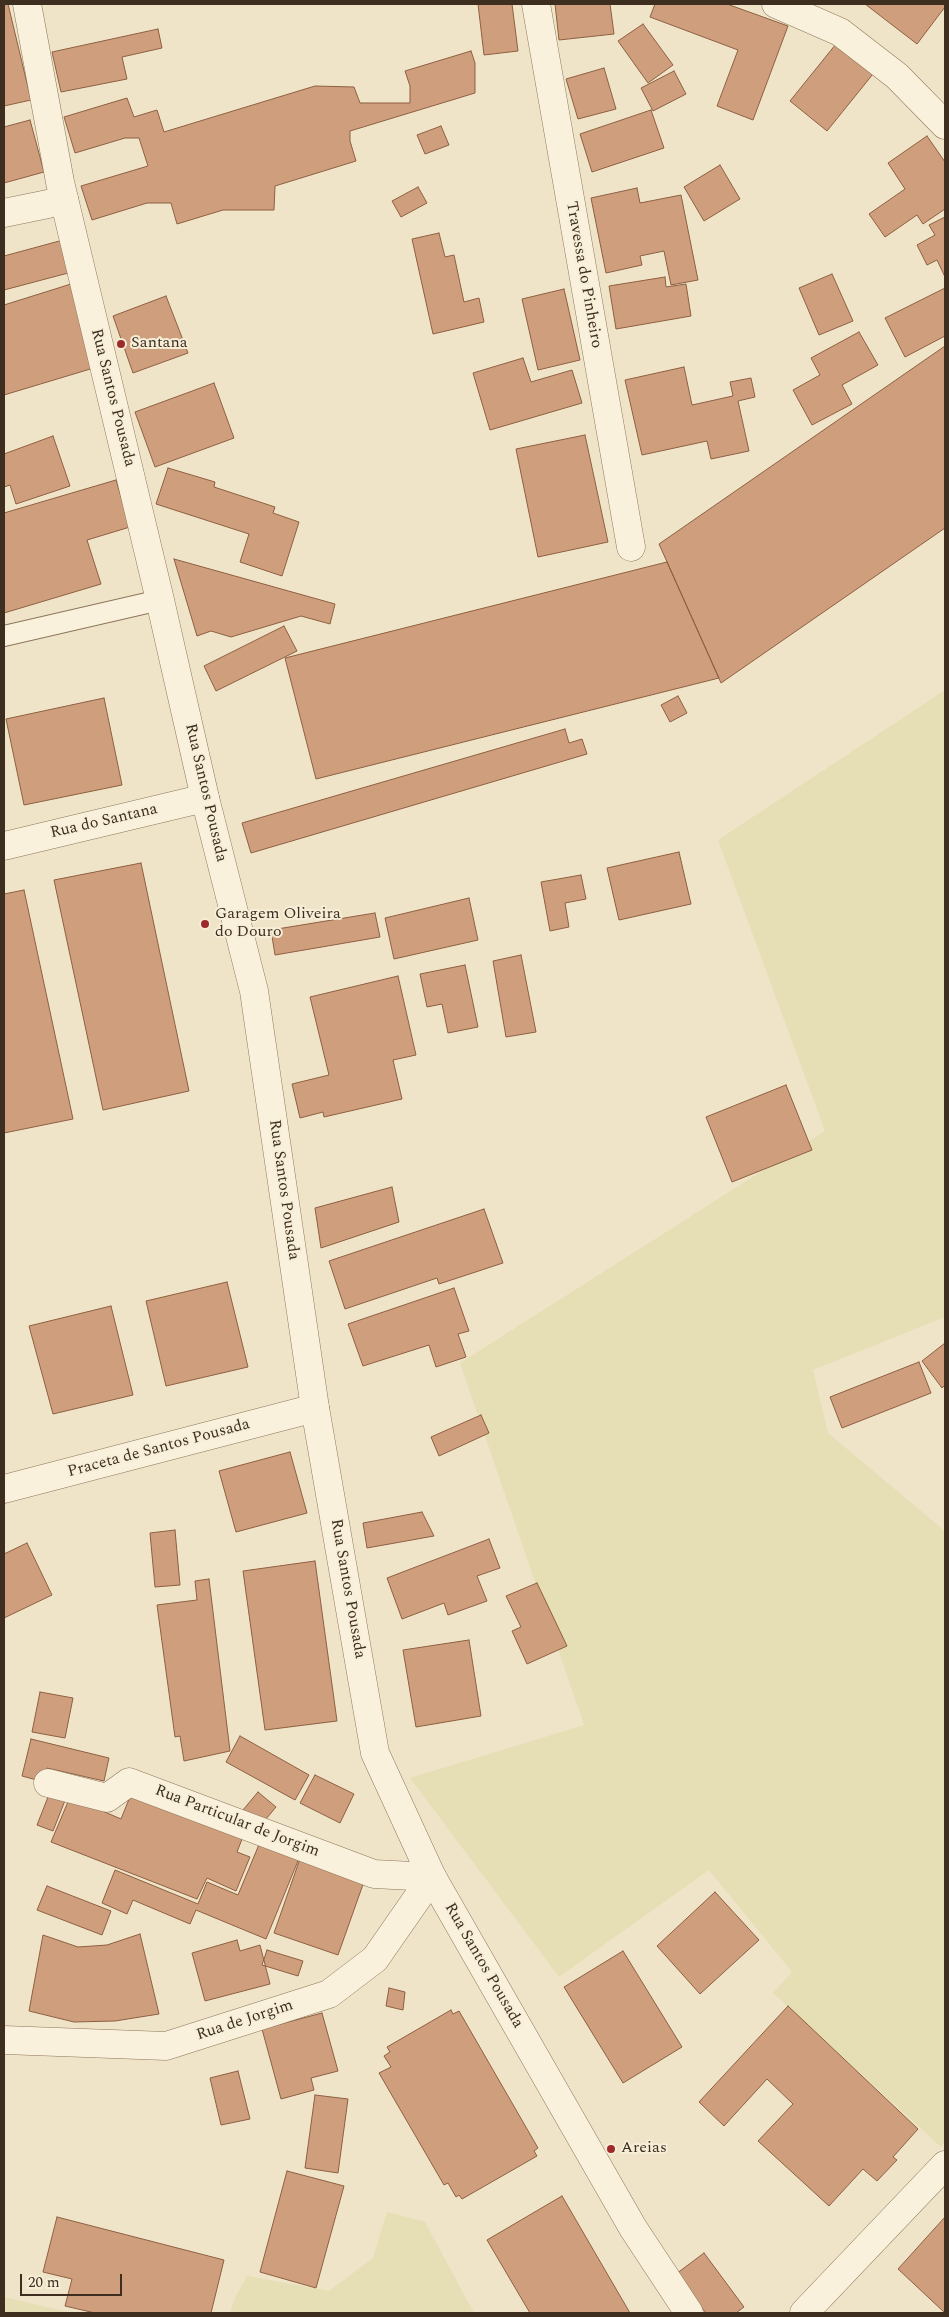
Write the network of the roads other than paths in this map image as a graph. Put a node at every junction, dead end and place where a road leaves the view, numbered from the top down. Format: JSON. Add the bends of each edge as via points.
{"nodes":[{"id":1,"x":26,"y":4,"type":"edge"},
{"id":2,"x":536,"y":4,"type":"edge"},
{"id":3,"x":776,"y":4,"type":"edge"},
{"id":4,"x":945,"y":125,"type":"edge"},
{"id":5,"x":64,"y":199,"type":"junction"},
{"id":6,"x":4,"y":213,"type":"edge"},
{"id":7,"x":631,"y":547,"type":"dead end"},
{"id":8,"x":160,"y":600,"type":"junction"},
{"id":9,"x":4,"y":636,"type":"edge"},
{"id":10,"x":205,"y":798,"type":"junction"},
{"id":11,"x":4,"y":846,"type":"edge"},
{"id":12,"x":315,"y":1408,"type":"junction"},
{"id":13,"x":4,"y":1489,"type":"edge"},
{"id":14,"x":48,"y":1783,"type":"dead end"},
{"id":15,"x":432,"y":1877,"type":"junction"},
{"id":16,"x":4,"y":2040,"type":"edge"},
{"id":17,"x":945,"y":2165,"type":"edge"},
{"id":18,"x":689,"y":2313,"type":"edge"},
{"id":19,"x":804,"y":2313,"type":"edge"}],
"edges":[{"from":1,"to":5,"type":"street","name":"Rua Santos Pousada"},
{"from":2,"to":7,"type":"street","name":"Travessa do Pinheiro"},
{"from":3,"to":4,"type":"street","via":[[840,32],[897,76]]},
{"from":5,"to":6,"type":"street"},
{"from":5,"to":8,"type":"street","name":"Rua Santos Pousada"},
{"from":8,"to":9,"type":"lane"},
{"from":8,"to":10,"type":"street","name":"Rua Santos Pousada"},
{"from":10,"to":11,"type":"street","name":"Rua do Santana"},
{"from":10,"to":12,"type":"street","name":"Rua Santos Pousada","via":[[254,991]]},
{"from":12,"to":13,"type":"street","name":"Praceta de Santos Pousada"},
{"from":12,"to":15,"type":"street","name":"Rua Santos Pousada","via":[[375,1753]]},
{"from":14,"to":15,"type":"street","name":"Rua Particular de Jorgim","via":[[107,1798],[129,1782],[374,1874]]},
{"from":15,"to":16,"type":"street","name":"Rua de Jorgim","via":[[375,1959],[329,1994],[166,2046]]},
{"from":15,"to":18,"type":"street","name":"Rua Santos Pousada","via":[[633,2228]]},
{"from":17,"to":19,"type":"street"}]}
